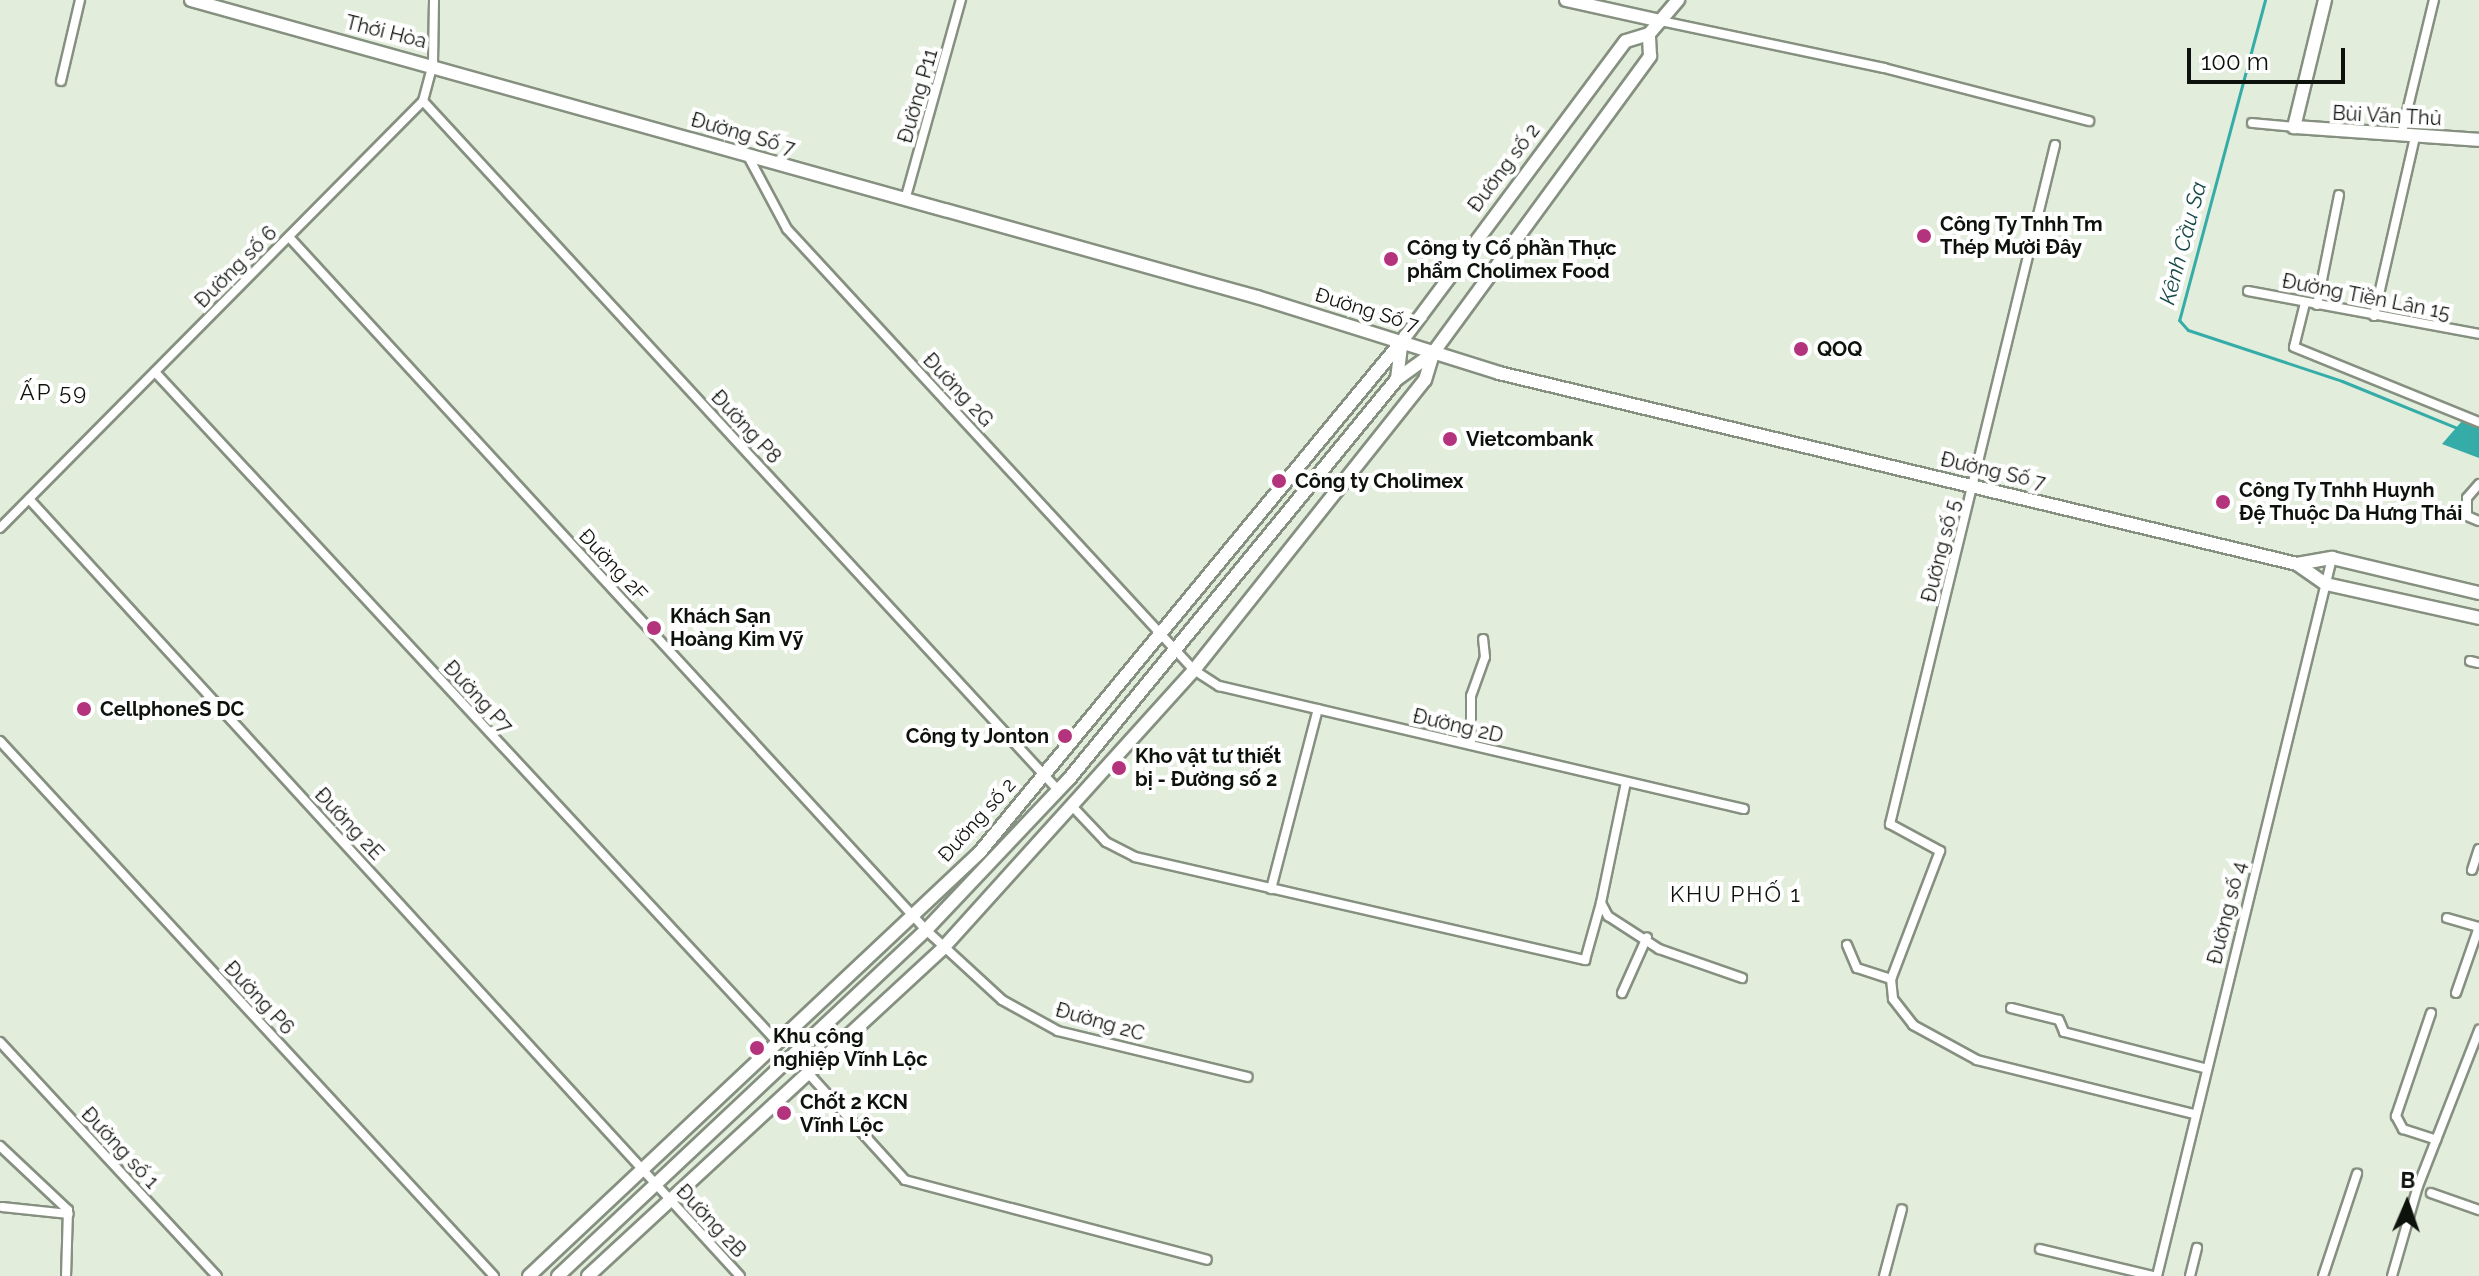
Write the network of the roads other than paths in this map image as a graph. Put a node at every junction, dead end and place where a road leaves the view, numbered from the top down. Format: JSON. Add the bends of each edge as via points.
{"nodes":[{"id":1,"x":80,"y":0,"type":"edge"},
{"id":2,"x":191,"y":0,"type":"edge"},
{"id":3,"x":434,"y":0,"type":"edge"},
{"id":4,"x":961,"y":0,"type":"edge"},
{"id":5,"x":1566,"y":0,"type":"edge"},
{"id":6,"x":1678,"y":0,"type":"edge"},
{"id":7,"x":2325,"y":0,"type":"edge"},
{"id":8,"x":2434,"y":0,"type":"edge"},
{"id":9,"x":1661,"y":21,"type":"junction"},
{"id":10,"x":1649,"y":34,"type":"junction"},
{"id":11,"x":433,"y":64,"type":"junction"},
{"id":12,"x":61,"y":81,"type":"dead end"},
{"id":13,"x":423,"y":101,"type":"junction"},
{"id":14,"x":2089,"y":121,"type":"dead end"},
{"id":15,"x":2252,"y":123,"type":"dead end"},
{"id":16,"x":2294,"y":127,"type":"junction"},
{"id":17,"x":2408,"y":136,"type":"junction"},
{"id":18,"x":2479,"y":140,"type":"edge"},
{"id":19,"x":2055,"y":145,"type":"dead end"},
{"id":20,"x":748,"y":156,"type":"junction"},
{"id":21,"x":2339,"y":195,"type":"dead end"},
{"id":22,"x":905,"y":200,"type":"junction"},
{"id":23,"x":289,"y":237,"type":"junction"},
{"id":24,"x":2248,"y":291,"type":"dead end"},
{"id":25,"x":2305,"y":303,"type":"junction"},
{"id":26,"x":2317,"y":305,"type":"junction"},
{"id":27,"x":2374,"y":316,"type":"junction"},
{"id":28,"x":2479,"y":334,"type":"edge"},
{"id":29,"x":1402,"y":341,"type":"junction"},
{"id":30,"x":1433,"y":353,"type":"junction"},
{"id":31,"x":155,"y":372,"type":"junction"},
{"id":32,"x":1397,"y":379,"type":"junction"},
{"id":33,"x":2479,"y":422,"type":"edge"},
{"id":34,"x":2479,"y":484,"type":"edge"},
{"id":35,"x":1973,"y":486,"type":"junction"},
{"id":36,"x":29,"y":499,"type":"junction"},
{"id":37,"x":2479,"y":521,"type":"edge"},
{"id":38,"x":0,"y":528,"type":"edge"},
{"id":39,"x":2332,"y":558,"type":"junction"},
{"id":40,"x":2297,"y":564,"type":"junction"},
{"id":41,"x":2326,"y":584,"type":"junction"},
{"id":42,"x":2479,"y":593,"type":"edge"},
{"id":43,"x":2479,"y":618,"type":"edge"},
{"id":44,"x":1163,"y":632,"type":"junction"},
{"id":45,"x":1483,"y":639,"type":"dead end"},
{"id":46,"x":1177,"y":651,"type":"junction"},
{"id":47,"x":1194,"y":670,"type":"junction"},
{"id":48,"x":1318,"y":709,"type":"junction"},
{"id":49,"x":0,"y":741,"type":"edge"},
{"id":50,"x":1471,"y":745,"type":"junction"},
{"id":51,"x":1044,"y":775,"type":"junction"},
{"id":52,"x":1626,"y":782,"type":"junction"},
{"id":53,"x":1058,"y":790,"type":"junction"},
{"id":54,"x":1071,"y":805,"type":"junction"},
{"id":55,"x":1744,"y":809,"type":"dead end"},
{"id":56,"x":2479,"y":849,"type":"edge"},
{"id":57,"x":2472,"y":870,"type":"dead end"},
{"id":58,"x":1271,"y":889,"type":"junction"},
{"id":59,"x":1601,"y":903,"type":"junction"},
{"id":60,"x":913,"y":915,"type":"junction"},
{"id":61,"x":2447,"y":918,"type":"dead end"},
{"id":62,"x":2479,"y":927,"type":"edge"},
{"id":63,"x":926,"y":930,"type":"junction"},
{"id":64,"x":1647,"y":937,"type":"junction"},
{"id":65,"x":1847,"y":945,"type":"dead end"},
{"id":66,"x":943,"y":948,"type":"junction"},
{"id":67,"x":1742,"y":978,"type":"dead end"},
{"id":68,"x":1891,"y":979,"type":"junction"},
{"id":69,"x":1622,"y":993,"type":"dead end"},
{"id":70,"x":2456,"y":993,"type":"dead end"},
{"id":71,"x":2011,"y":1008,"type":"dead end"},
{"id":72,"x":2431,"y":1013,"type":"dead end"},
{"id":73,"x":2479,"y":1030,"type":"edge"},
{"id":74,"x":0,"y":1042,"type":"edge"},
{"id":75,"x":778,"y":1043,"type":"junction"},
{"id":76,"x":2204,"y":1068,"type":"junction"},
{"id":77,"x":808,"y":1073,"type":"junction"},
{"id":78,"x":1248,"y":1077,"type":"dead end"},
{"id":79,"x":2193,"y":1114,"type":"junction"},
{"id":80,"x":2436,"y":1140,"type":"junction"},
{"id":81,"x":0,"y":1146,"type":"edge"},
{"id":82,"x":646,"y":1171,"type":"junction"},
{"id":83,"x":2357,"y":1174,"type":"dead end"},
{"id":84,"x":658,"y":1186,"type":"junction"},
{"id":85,"x":2431,"y":1193,"type":"dead end"},
{"id":86,"x":670,"y":1202,"type":"junction"},
{"id":87,"x":2,"y":1207,"type":"dead end"},
{"id":88,"x":1902,"y":1209,"type":"dead end"},
{"id":89,"x":2479,"y":1210,"type":"edge"},
{"id":90,"x":69,"y":1214,"type":"junction"},
{"id":91,"x":2197,"y":1248,"type":"dead end"},
{"id":92,"x":2040,"y":1249,"type":"dead end"},
{"id":93,"x":1207,"y":1260,"type":"dead end"},
{"id":94,"x":66,"y":1276,"type":"edge"},
{"id":95,"x":217,"y":1276,"type":"edge"},
{"id":96,"x":494,"y":1276,"type":"edge"},
{"id":97,"x":529,"y":1276,"type":"edge"},
{"id":98,"x":558,"y":1276,"type":"edge"},
{"id":99,"x":588,"y":1276,"type":"edge"},
{"id":100,"x":740,"y":1276,"type":"edge"},
{"id":101,"x":1884,"y":1276,"type":"edge"},
{"id":102,"x":2155,"y":1276,"type":"edge"},
{"id":103,"x":2190,"y":1276,"type":"edge"},
{"id":104,"x":2323,"y":1276,"type":"edge"},
{"id":105,"x":2392,"y":1276,"type":"edge"}],
"edges":[{"from":1,"to":12,"type":"street"},
{"from":2,"to":11,"type":"main road","name":"Thới Hòa"},
{"from":3,"to":11,"type":"street","name":"Đường số 6"},
{"from":4,"to":22,"type":"street","name":"Đường P11"},
{"from":5,"to":9,"type":"main road"},
{"from":6,"to":9,"type":"main road","name":"Đường số 2"},
{"from":7,"to":16,"type":"main road"},
{"from":8,"to":17,"type":"street"},
{"from":9,"to":10,"type":"main road","name":"Đường số 2"},
{"from":9,"to":14,"type":"street","via":[[1884,68]]},
{"from":10,"to":29,"type":"main road","name":"Đường số 2","via":[[1626,41]]},
{"from":10,"to":30,"type":"main road","name":"Đường số 2","via":[[1650,56]]},
{"from":11,"to":13,"type":"street","name":"Đường số 6"},
{"from":11,"to":20,"type":"main road","name":"Đường Số 7"},
{"from":13,"to":23,"type":"street","name":"Đường số 6"},
{"from":13,"to":51,"type":"street","name":"Đường P8"},
{"from":15,"to":16,"type":"street"},
{"from":16,"to":17,"type":"main road","name":"Bùi Văn Thủ"},
{"from":17,"to":18,"type":"main road","name":"Bùi Văn Thủ"},
{"from":17,"to":27,"type":"street"},
{"from":19,"to":35,"type":"street","name":"Đường số 5"},
{"from":20,"to":22,"type":"main road","name":"Đường Số 7"},
{"from":20,"to":44,"type":"street","name":"Đường 2G","via":[[787,229]]},
{"from":21,"to":26,"type":"street"},
{"from":22,"to":29,"type":"main road","name":"Đường Số 7"},
{"from":23,"to":31,"type":"street","name":"Đường số 6"},
{"from":23,"to":60,"type":"street","name":"Đường 2F"},
{"from":24,"to":25,"type":"street","name":"Đường Tiền Lân 15"},
{"from":25,"to":26,"type":"street","name":"Đường Tiền Lân 15"},
{"from":25,"to":33,"type":"street","via":[[2294,347]]},
{"from":26,"to":27,"type":"street","name":"Đường Tiền Lân 15"},
{"from":27,"to":28,"type":"street","name":"Đường Tiền Lân 15"},
{"from":29,"to":30,"type":"main road","name":"Đường Số 7"},
{"from":29,"to":32,"type":"main road","name":"Đường số 2"},
{"from":29,"to":44,"type":"main road","name":"Đường số 2"},
{"from":30,"to":32,"type":"main road","name":"Đường số 2"},
{"from":30,"to":35,"type":"main road","name":"Đường Số 7","via":[[1605,400]]},
{"from":30,"to":47,"type":"main road","name":"Đường số 2","via":[[1425,380]]},
{"from":31,"to":36,"type":"street","name":"Đường số 6"},
{"from":31,"to":75,"type":"street","name":"Đường P7"},
{"from":32,"to":46,"type":"main road","name":"Đường số 2"},
{"from":34,"to":37,"type":"street","via":[[2467,498],[2467,516]]},
{"from":35,"to":40,"type":"main road","name":"Đường Số 7"},
{"from":35,"to":68,"type":"street","name":"Đường số 5","via":[[1890,824],[1940,851]]},
{"from":36,"to":38,"type":"street","name":"Đường số 6"},
{"from":36,"to":82,"type":"street","name":"Đường 2E"},
{"from":39,"to":40,"type":"main road","name":"Đường Số 7"},
{"from":39,"to":41,"type":"street","name":"Đường số 4"},
{"from":39,"to":42,"type":"main road","name":"Đường Số 7"},
{"from":40,"to":41,"type":"main road","name":"Đường Số 7"},
{"from":41,"to":43,"type":"main road","name":"Đường Số 7"},
{"from":41,"to":76,"type":"street","name":"Đường số 4"},
{"from":44,"to":46,"type":"street","name":"Đường 2G"},
{"from":44,"to":51,"type":"main road","name":"Đường số 2"},
{"from":45,"to":50,"type":"street","via":[[1485,657],[1471,696]]},
{"from":46,"to":47,"type":"street","name":"Đường 2D"},
{"from":46,"to":53,"type":"main road","name":"Đường số 2"},
{"from":47,"to":48,"type":"street","name":"Đường 2D","via":[[1219,686]]},
{"from":47,"to":54,"type":"main road","name":"Đường số 2"},
{"from":48,"to":50,"type":"street","name":"Đường 2D"},
{"from":48,"to":58,"type":"street"},
{"from":49,"to":96,"type":"street","name":"Đường P6"},
{"from":50,"to":52,"type":"street","name":"Đường 2D"},
{"from":51,"to":53,"type":"street","name":"Đường P8"},
{"from":51,"to":60,"type":"main road","name":"Đường số 2","via":[[980,852]]},
{"from":52,"to":55,"type":"street","name":"Đường 2D"},
{"from":52,"to":59,"type":"street"},
{"from":53,"to":63,"type":"main road","name":"Đường số 2"},
{"from":54,"to":58,"type":"street","via":[[1106,842],[1135,857]]},
{"from":54,"to":66,"type":"main road","name":"Đường số 2"},
{"from":56,"to":57,"type":"street"},
{"from":58,"to":59,"type":"street","via":[[1585,960]]},
{"from":59,"to":64,"type":"street","via":[[1608,916]]},
{"from":60,"to":63,"type":"street","name":"Đường 2F"},
{"from":60,"to":75,"type":"main road","name":"Đường số 2"},
{"from":61,"to":62,"type":"street"},
{"from":62,"to":70,"type":"street"},
{"from":63,"to":66,"type":"street","name":"Đường 2C"},
{"from":63,"to":84,"type":"main road","name":"Đường số 2"},
{"from":64,"to":67,"type":"street","via":[[1659,949]]},
{"from":64,"to":69,"type":"street"},
{"from":65,"to":68,"type":"street","via":[[1857,968]]},
{"from":66,"to":77,"type":"main road","name":"Đường số 2"},
{"from":66,"to":78,"type":"street","name":"Đường 2C","via":[[1002,1000],[1058,1031]]},
{"from":68,"to":79,"type":"street","via":[[1893,999],[1913,1025],[1977,1060]]},
{"from":71,"to":76,"type":"street","via":[[2059,1020],[2064,1032]]},
{"from":72,"to":80,"type":"street","via":[[2396,1116],[2403,1129]]},
{"from":73,"to":80,"type":"street"},
{"from":74,"to":95,"type":"street","name":"Đường số 1"},
{"from":75,"to":82,"type":"main road","name":"Đường số 2"},
{"from":76,"to":79,"type":"street","name":"Đường số 4"},
{"from":77,"to":86,"type":"main road","name":"Đường số 2"},
{"from":77,"to":93,"type":"street","via":[[905,1180]]},
{"from":79,"to":102,"type":"street","name":"Đường số 4"},
{"from":80,"to":105,"type":"street"},
{"from":81,"to":90,"type":"street"},
{"from":82,"to":84,"type":"street","name":"Đường 2E"},
{"from":82,"to":97,"type":"main road","name":"Đường số 2"},
{"from":83,"to":104,"type":"street"},
{"from":84,"to":86,"type":"street","name":"Đường 2B"},
{"from":84,"to":98,"type":"main road","name":"Đường số 2"},
{"from":85,"to":89,"type":"street"},
{"from":86,"to":99,"type":"main road","name":"Đường số 2"},
{"from":86,"to":100,"type":"street","name":"Đường 2B"},
{"from":87,"to":90,"type":"street"},
{"from":88,"to":101,"type":"street"},
{"from":90,"to":94,"type":"street"},
{"from":91,"to":103,"type":"street"},
{"from":92,"to":102,"type":"street"}]}
